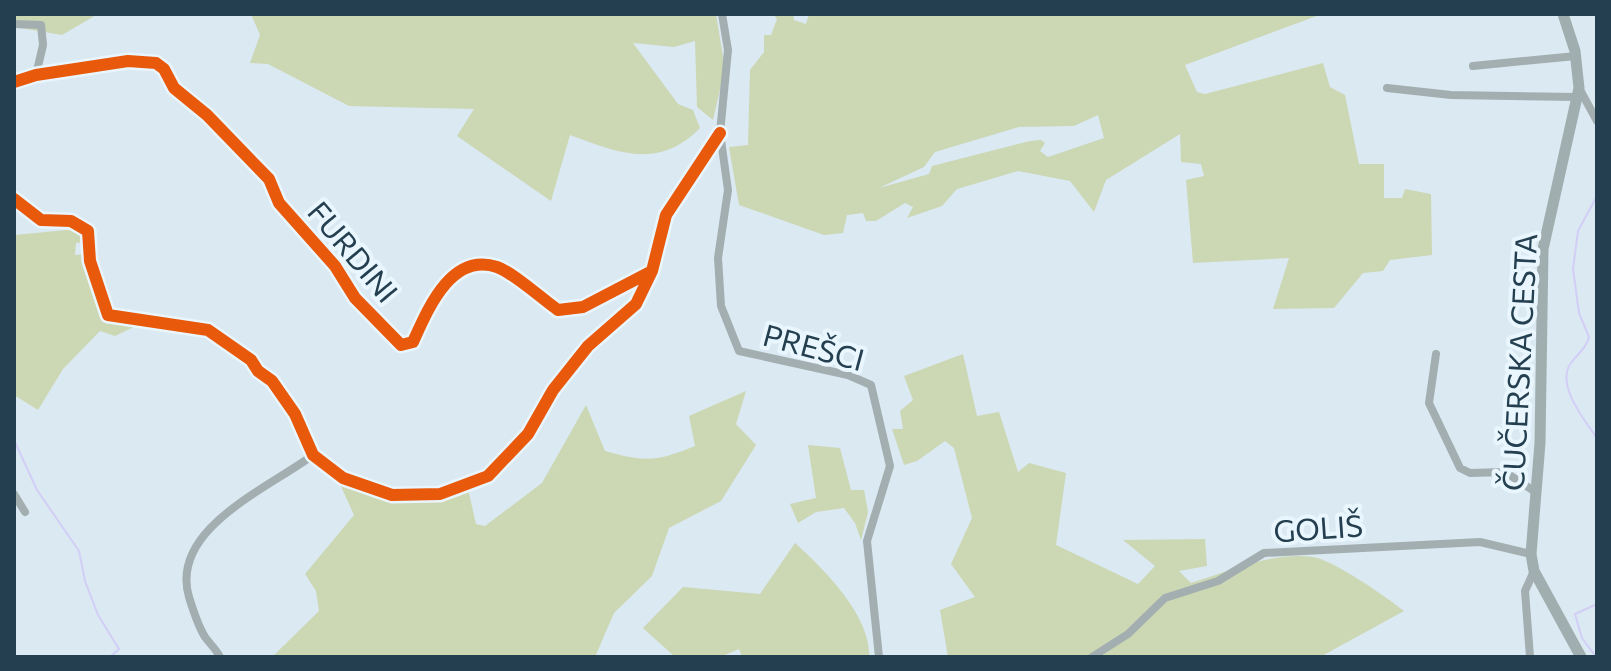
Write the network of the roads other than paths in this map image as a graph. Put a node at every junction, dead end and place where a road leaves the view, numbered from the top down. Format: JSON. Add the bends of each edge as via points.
{"nodes":[{"id":1,"x":722,"y":14,"type":"edge"},
{"id":2,"x":1563,"y":14,"type":"edge"},
{"id":3,"x":14,"y":24,"type":"edge"},
{"id":4,"x":1576,"y":56,"type":"junction"},
{"id":5,"x":1473,"y":66,"type":"dead end"},
{"id":6,"x":36,"y":75,"type":"junction"},
{"id":7,"x":14,"y":82,"type":"edge"},
{"id":8,"x":1387,"y":88,"type":"dead end"},
{"id":9,"x":1578,"y":97,"type":"junction"},
{"id":10,"x":1591,"y":105,"type":"junction"},
{"id":11,"x":1597,"y":121,"type":"edge"},
{"id":12,"x":720,"y":133,"type":"junction"},
{"id":13,"x":14,"y":199,"type":"edge"},
{"id":14,"x":652,"y":271,"type":"junction"},
{"id":15,"x":1436,"y":354,"type":"dead end"},
{"id":16,"x":313,"y":455,"type":"junction"},
{"id":17,"x":1537,"y":493,"type":"junction"},
{"id":18,"x":14,"y":494,"type":"edge"},
{"id":19,"x":25,"y":512,"type":"dead end"},
{"id":20,"x":1531,"y":554,"type":"junction"},
{"id":21,"x":1534,"y":571,"type":"junction"},
{"id":22,"x":220,"y":657,"type":"edge"},
{"id":23,"x":879,"y":657,"type":"edge"},
{"id":24,"x":1092,"y":657,"type":"edge"},
{"id":25,"x":1530,"y":657,"type":"edge"},
{"id":26,"x":1581,"y":657,"type":"edge"}],
"edges":[{"from":1,"to":12,"type":"street","via":[[728,50]]},
{"from":2,"to":4,"type":"street","name":"ČUČERSKA CESTA"},
{"from":3,"to":6,"type":"street","via":[[41,25]]},
{"from":4,"to":5,"type":"street"},
{"from":4,"to":9,"type":"street","name":"ČUČERSKA CESTA"},
{"from":6,"to":7,"type":"street","name":"FURDINI"},
{"from":6,"to":14,"type":"street","name":"FURDINI","via":[[128,61],[156,63],[174,88],[269,179],[279,203],[335,266],[355,298],[401,345],[413,342],[434,298],[452,277],[478,264],[500,268],[558,310],[583,307]]},
{"from":8,"to":9,"type":"street"},
{"from":9,"to":10,"type":"street"},
{"from":9,"to":10,"type":"street"},
{"from":9,"to":17,"type":"street","name":"ČUČERSKA CESTA","via":[[1543,249]]},
{"from":10,"to":11,"type":"street"},
{"from":12,"to":14,"type":"street","via":[[666,215]]},
{"from":12,"to":23,"type":"street","name":"PREŠCI","via":[[728,190],[718,258],[721,306],[739,351],[871,385],[890,466],[867,541]]},
{"from":13,"to":16,"type":"street","via":[[41,220],[71,221],[88,231],[90,261],[108,315],[208,330],[251,360],[295,414]]},
{"from":14,"to":16,"type":"street","via":[[636,304],[588,346],[553,390],[528,434],[488,476],[440,494],[392,495],[343,478]]},
{"from":15,"to":17,"type":"street","via":[[1429,403],[1460,468],[1470,473],[1505,472]]},
{"from":16,"to":22,"type":"street","via":[[241,502],[191,553],[189,595],[204,636]]},
{"from":17,"to":20,"type":"street","name":"ČUČERSKA CESTA"},
{"from":18,"to":19,"type":"street"},
{"from":20,"to":21,"type":"street","name":"ČUČERSKA CESTA"},
{"from":20,"to":24,"type":"street","name":"GOLIŠ","via":[[1480,542],[1264,553],[1218,581],[1165,598],[1128,634]]},
{"from":21,"to":25,"type":"street","via":[[1525,591]]},
{"from":21,"to":26,"type":"street","name":"ČUČERSKA CESTA"}]}
